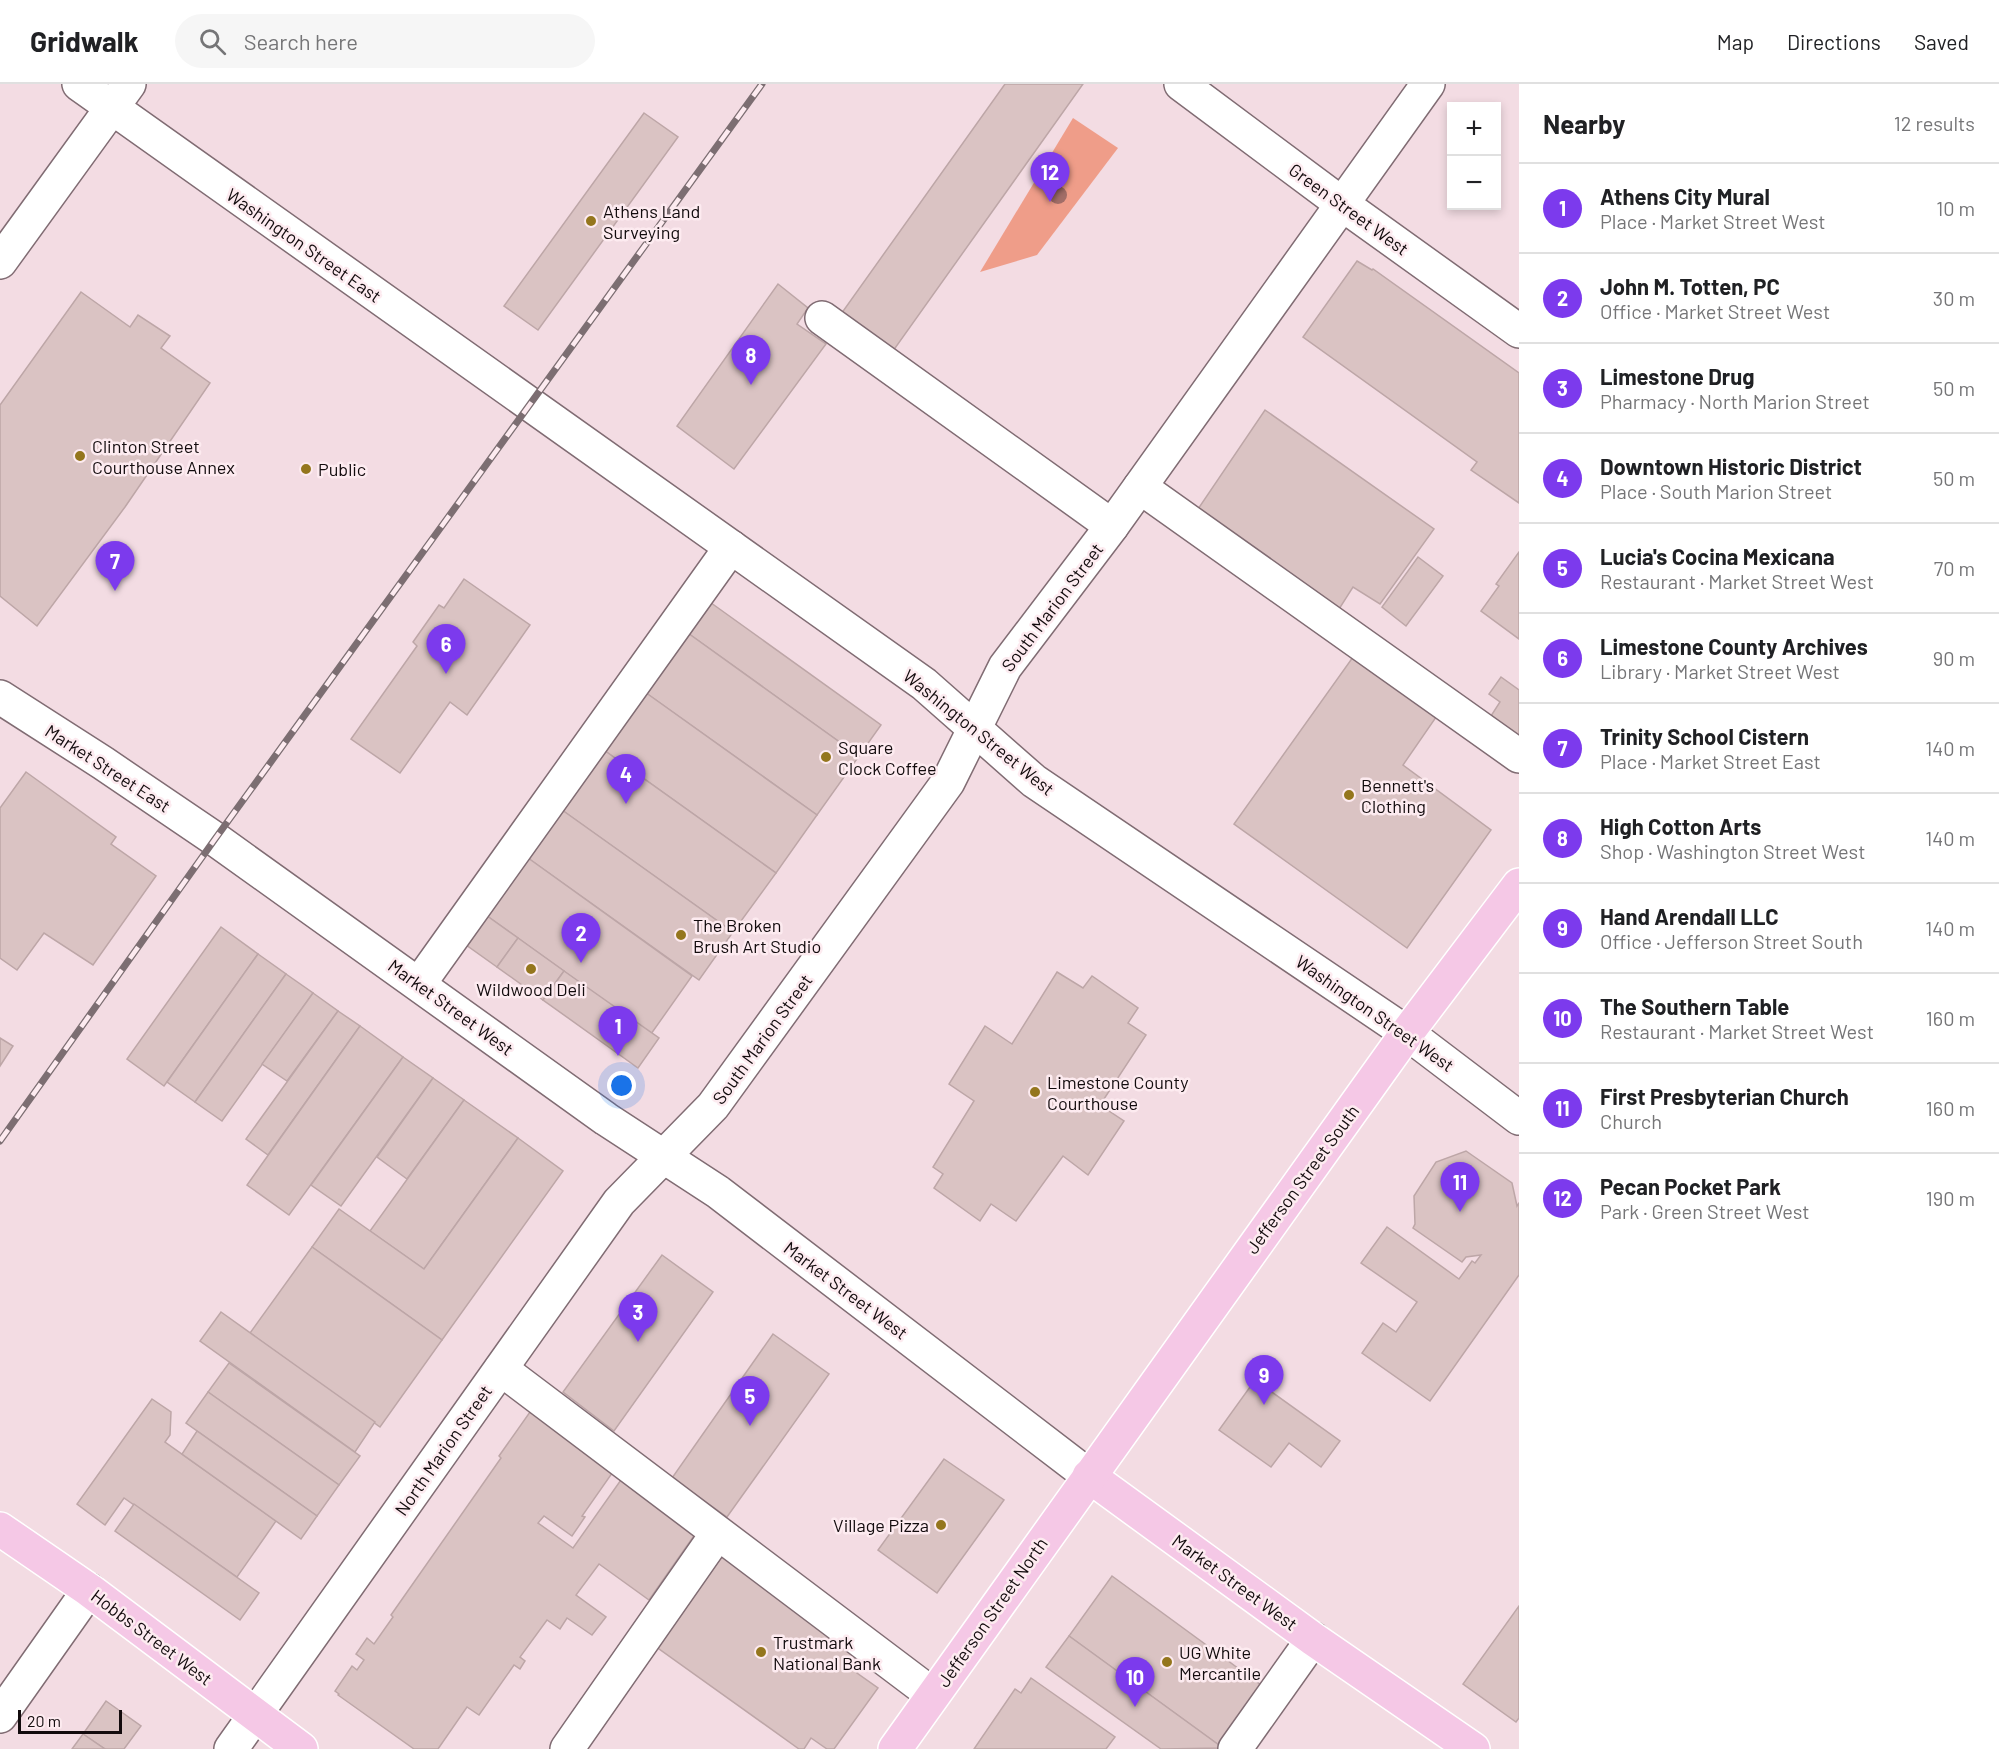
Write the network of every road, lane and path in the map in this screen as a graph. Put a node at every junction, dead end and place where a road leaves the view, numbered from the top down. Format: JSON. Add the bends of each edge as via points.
{"nodes":[{"id":1,"x":79,"y":84,"type":"edge"},
{"id":2,"x":1181,"y":84,"type":"edge"},
{"id":3,"x":1428,"y":84,"type":"edge"},
{"id":4,"x":120,"y":96,"type":"edge"},
{"id":5,"x":1342,"y":204,"type":"junction"},
{"id":6,"x":0,"y":262,"type":"edge"},
{"id":7,"x":822,"y":318,"type":"dead end"},
{"id":8,"x":1519,"y":331,"type":"edge"},
{"id":9,"x":531,"y":404,"type":"joint"},
{"id":10,"x":1140,"y":487,"type":"junction"},
{"id":11,"x":1112,"y":526,"type":"junction"},
{"id":12,"x":731,"y":546,"type":"junction"},
{"id":13,"x":0,"y":697,"type":"edge"},
{"id":14,"x":975,"y":728,"type":"junction"},
{"id":15,"x":1519,"y":756,"type":"edge"},
{"id":16,"x":214,"y":839,"type":"joint"},
{"id":17,"x":1519,"y":885,"type":"edge"},
{"id":18,"x":419,"y":984,"type":"junction"},
{"id":19,"x":1407,"y":1033,"type":"junction"},
{"id":20,"x":1519,"y":1118,"type":"edge"},
{"id":21,"x":663,"y":1156,"type":"junction"},
{"id":22,"x":501,"y":1369,"type":"junction"},
{"id":23,"x":1089,"y":1476,"type":"junction"},
{"id":24,"x":0,"y":1529,"type":"edge"},
{"id":25,"x":717,"y":1534,"type":"junction"},
{"id":26,"x":89,"y":1590,"type":"junction"},
{"id":27,"x":1313,"y":1639,"type":"junction"},
{"id":28,"x":933,"y":1695,"type":"junction"},
{"id":29,"x":256,"y":1714,"type":"junction"},
{"id":30,"x":0,"y":1716,"type":"edge"},
{"id":31,"x":231,"y":1749,"type":"edge"},
{"id":32,"x":301,"y":1749,"type":"edge"},
{"id":33,"x":567,"y":1749,"type":"edge"},
{"id":34,"x":895,"y":1749,"type":"edge"},
{"id":35,"x":1235,"y":1749,"type":"edge"},
{"id":36,"x":1473,"y":1749,"type":"edge"}],
"edges":[{"from":1,"to":4,"type":"street","name":"Washington Street East"},
{"from":2,"to":5,"type":"street","name":"Green Street West"},
{"from":3,"to":5,"type":"street","name":"South Marion Street"},
{"from":4,"to":6,"type":"street"},
{"from":4,"to":9,"type":"street","name":"Washington Street East","via":[[445,345]]},
{"from":5,"to":8,"type":"street","name":"Green Street West"},
{"from":5,"to":10,"type":"street","name":"South Marion Street"},
{"from":7,"to":11,"type":"street"},
{"from":9,"to":12,"type":"street","name":"Washington Street West"},
{"from":10,"to":11,"type":"street","name":"South Marion Street"},
{"from":10,"to":15,"type":"street"},
{"from":11,"to":14,"type":"street","name":"South Marion Street","via":[[1005,668]]},
{"from":12,"to":14,"type":"street","name":"Washington Street West","via":[[924,684]]},
{"from":12,"to":18,"type":"street"},
{"from":13,"to":16,"type":"street","name":"Market Street East"},
{"from":14,"to":19,"type":"street","name":"Washington Street West","via":[[1034,781]]},
{"from":14,"to":21,"type":"street","name":"South Marion Street","via":[[948,782],[713,1106]]},
{"from":16,"to":18,"type":"street","name":"Market Street West"},
{"from":17,"to":19,"type":"main road","name":"Jefferson Street South"},
{"from":18,"to":21,"type":"street","name":"Market Street West"},
{"from":19,"to":20,"type":"street","name":"Washington Street West"},
{"from":19,"to":23,"type":"main road","name":"Jefferson Street South"},
{"from":21,"to":22,"type":"street","name":"North Marion Street","via":[[619,1202]]},
{"from":21,"to":23,"type":"street","name":"Market Street West","via":[[728,1199]]},
{"from":22,"to":25,"type":"street"},
{"from":22,"to":29,"type":"street","name":"North Marion Street"},
{"from":23,"to":27,"type":"main road","name":"Market Street West"},
{"from":23,"to":28,"type":"main road","name":"Jefferson Street North"},
{"from":24,"to":26,"type":"main road","name":"Hobbs Street West"},
{"from":25,"to":28,"type":"street"},
{"from":25,"to":33,"type":"street"},
{"from":26,"to":29,"type":"main road","name":"Hobbs Street West"},
{"from":26,"to":30,"type":"street"},
{"from":27,"to":35,"type":"street"},
{"from":27,"to":36,"type":"main road","name":"Market Street West"},
{"from":28,"to":34,"type":"main road","name":"Jefferson Street North"},
{"from":29,"to":31,"type":"street","name":"North Marion Street"},
{"from":29,"to":32,"type":"main road","name":"Hobbs Street West"}]}
